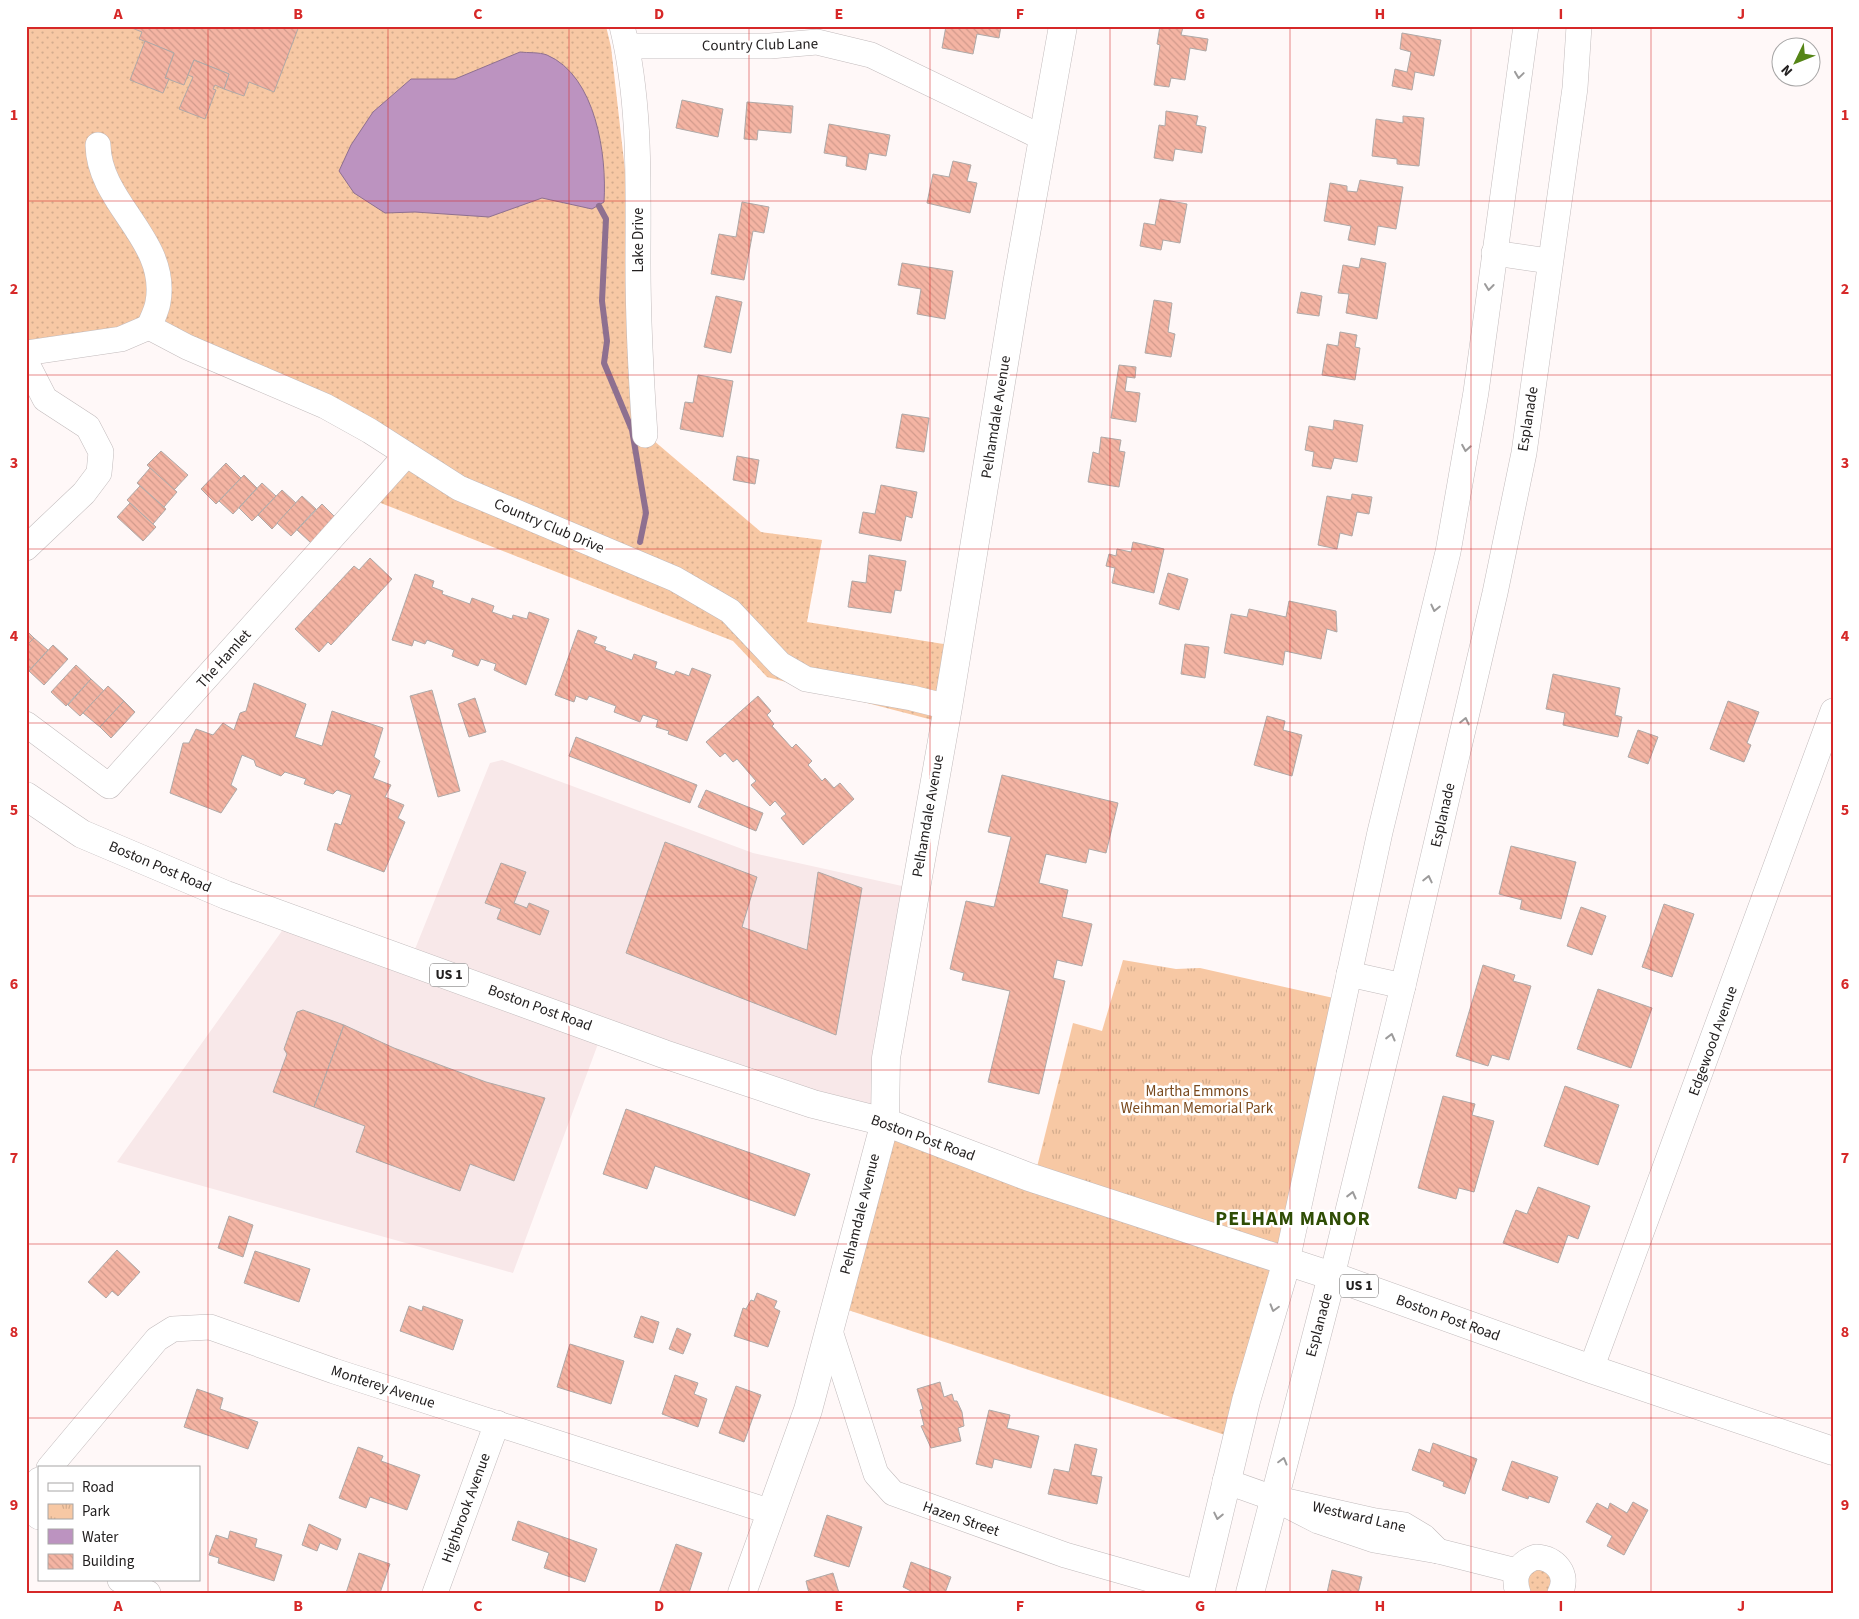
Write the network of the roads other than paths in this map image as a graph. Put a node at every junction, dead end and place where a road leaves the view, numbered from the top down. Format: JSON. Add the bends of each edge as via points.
{"nodes":[{"id":1,"x":1063,"y":26,"type":"edge"},
{"id":2,"x":1526,"y":26,"type":"edge"},
{"id":3,"x":1579,"y":26,"type":"edge"},
{"id":4,"x":624,"y":36,"type":"edge"},
{"id":5,"x":1043,"y":138,"type":"junction"},
{"id":6,"x":98,"y":145,"type":"dead end"},
{"id":7,"x":1494,"y":253,"type":"junction"},
{"id":8,"x":1549,"y":261,"type":"junction"},
{"id":9,"x":149,"y":327,"type":"junction"},
{"id":10,"x":26,"y":353,"type":"edge"},
{"id":11,"x":26,"y":362,"type":"edge"},
{"id":12,"x":645,"y":435,"type":"dead end"},
{"id":13,"x":406,"y":455,"type":"junction"},
{"id":14,"x":26,"y":548,"type":"edge"},
{"id":15,"x":948,"y":707,"type":"junction"},
{"id":16,"x":1833,"y":712,"type":"edge"},
{"id":17,"x":26,"y":724,"type":"edge"},
{"id":18,"x":26,"y":796,"type":"edge"},
{"id":19,"x":1349,"y":974,"type":"junction"},
{"id":20,"x":1403,"y":986,"type":"junction"},
{"id":21,"x":885,"y":1122,"type":"junction"},
{"id":22,"x":1287,"y":1261,"type":"junction"},
{"id":23,"x":1332,"y":1276,"type":"junction"},
{"id":24,"x":830,"y":1331,"type":"junction"},
{"id":25,"x":1591,"y":1369,"type":"junction"},
{"id":26,"x":497,"y":1423,"type":"junction"},
{"id":27,"x":1833,"y":1451,"type":"edge"},
{"id":28,"x":51,"y":1466,"type":"edge"},
{"id":29,"x":38,"y":1481,"type":"edge"},
{"id":30,"x":1225,"y":1481,"type":"junction"},
{"id":31,"x":26,"y":1495,"type":"edge"},
{"id":32,"x":1273,"y":1498,"type":"junction"},
{"id":33,"x":26,"y":1507,"type":"edge"},
{"id":34,"x":771,"y":1512,"type":"junction"},
{"id":35,"x":38,"y":1517,"type":"edge"},
{"id":36,"x":124,"y":1582,"type":"edge"},
{"id":37,"x":1518,"y":1582,"type":"edge"},
{"id":38,"x":749,"y":1586,"type":"edge"},
{"id":39,"x":148,"y":1593,"type":"edge"},
{"id":40,"x":435,"y":1593,"type":"edge"},
{"id":41,"x":1199,"y":1593,"type":"edge"},
{"id":42,"x":1250,"y":1593,"type":"edge"},
{"id":43,"x":1560,"y":1593,"type":"edge"}],
"edges":[{"from":1,"to":5,"type":"street","name":"Pelhamdale Avenue"},
{"from":2,"to":7,"type":"street","one_way":true},
{"from":3,"to":8,"type":"street","name":"Esplanade","via":[[1575,88]]},
{"from":4,"to":5,"type":"street","name":"Country Club Lane","via":[[770,46],[817,42],[871,55]]},
{"from":4,"to":12,"type":"street","name":"Lake Drive","via":[[637,147],[638,332]]},
{"from":5,"to":15,"type":"street","name":"Pelhamdale Avenue"},
{"from":6,"to":9,"type":"street","via":[[104,177],[156,264],[158,302]]},
{"from":7,"to":8,"type":"street"},
{"from":7,"to":19,"type":"street","one_way":true,"via":[[1476,392],[1448,552]]},
{"from":20,"to":8,"type":"street","name":"Esplanade","one_way":true,"via":[[1522,462]]},
{"from":9,"to":10,"type":"street","via":[[121,339]]},
{"from":9,"to":13,"type":"street","name":"Country Club Drive","via":[[187,347],[325,406]]},
{"from":11,"to":14,"type":"street","via":[[45,399],[88,427],[101,452],[99,473],[84,493]]},
{"from":13,"to":15,"type":"street","name":"Country Club Drive","via":[[459,488],[675,579],[730,611],[780,664],[806,679]]},
{"from":13,"to":17,"type":"street","name":"The Hamlet","via":[[109,786]]},
{"from":15,"to":21,"type":"street","name":"Pelhamdale Avenue","via":[[886,1058]]},
{"from":16,"to":25,"type":"street","name":"Edgewood Avenue"},
{"from":18,"to":21,"type":"street","name":"Boston Post Road","number":"US 1","via":[[82,834],[226,895],[664,1054],[813,1104]]},
{"from":19,"to":20,"type":"street"},
{"from":19,"to":22,"type":"street"},
{"from":23,"to":20,"type":"street","name":"Esplanade","one_way":true},
{"from":21,"to":22,"type":"street","name":"Boston Post Road","number":"US 1","via":[[1029,1176]]},
{"from":21,"to":24,"type":"street","name":"Pelhamdale Avenue"},
{"from":22,"to":23,"type":"street","name":"Boston Post Road","number":"US 1"},
{"from":22,"to":30,"type":"street","one_way":true},
{"from":23,"to":25,"type":"street","name":"Boston Post Road","number":"US 1"},
{"from":32,"to":23,"type":"street","name":"Esplanade","one_way":true},
{"from":24,"to":34,"type":"street","name":"Pelhamdale Avenue","via":[[808,1410]]},
{"from":24,"to":41,"type":"street","name":"Hazen Street","via":[[876,1474],[893,1493],[1065,1555]]},
{"from":25,"to":27,"type":"street","name":"Boston Post Road","number":"US 1"},
{"from":26,"to":28,"type":"street","name":"Monterey Avenue","via":[[210,1327],[190,1327],[173,1329],[157,1339]]},
{"from":26,"to":34,"type":"street","name":"Monterey Avenue"},
{"from":26,"to":40,"type":"street","name":"Highbrook Avenue"},
{"from":29,"to":31,"type":"street"},
{"from":30,"to":32,"type":"street","name":"Westward Lane"},
{"from":30,"to":41,"type":"street","one_way":true},
{"from":32,"to":37,"type":"street","name":"Westward Lane","via":[[1318,1521],[1374,1540],[1438,1551]]},
{"from":32,"to":42,"type":"street","name":"Esplanade"},
{"from":33,"to":35,"type":"street"},
{"from":34,"to":38,"type":"street","name":"Pelhamdale Avenue"},
{"from":36,"to":39,"type":"street"},
{"from":37,"to":43,"type":"street","name":"Westward Lane","via":[[1522,1564],[1536,1557],[1552,1560],[1562,1574]]}]}
